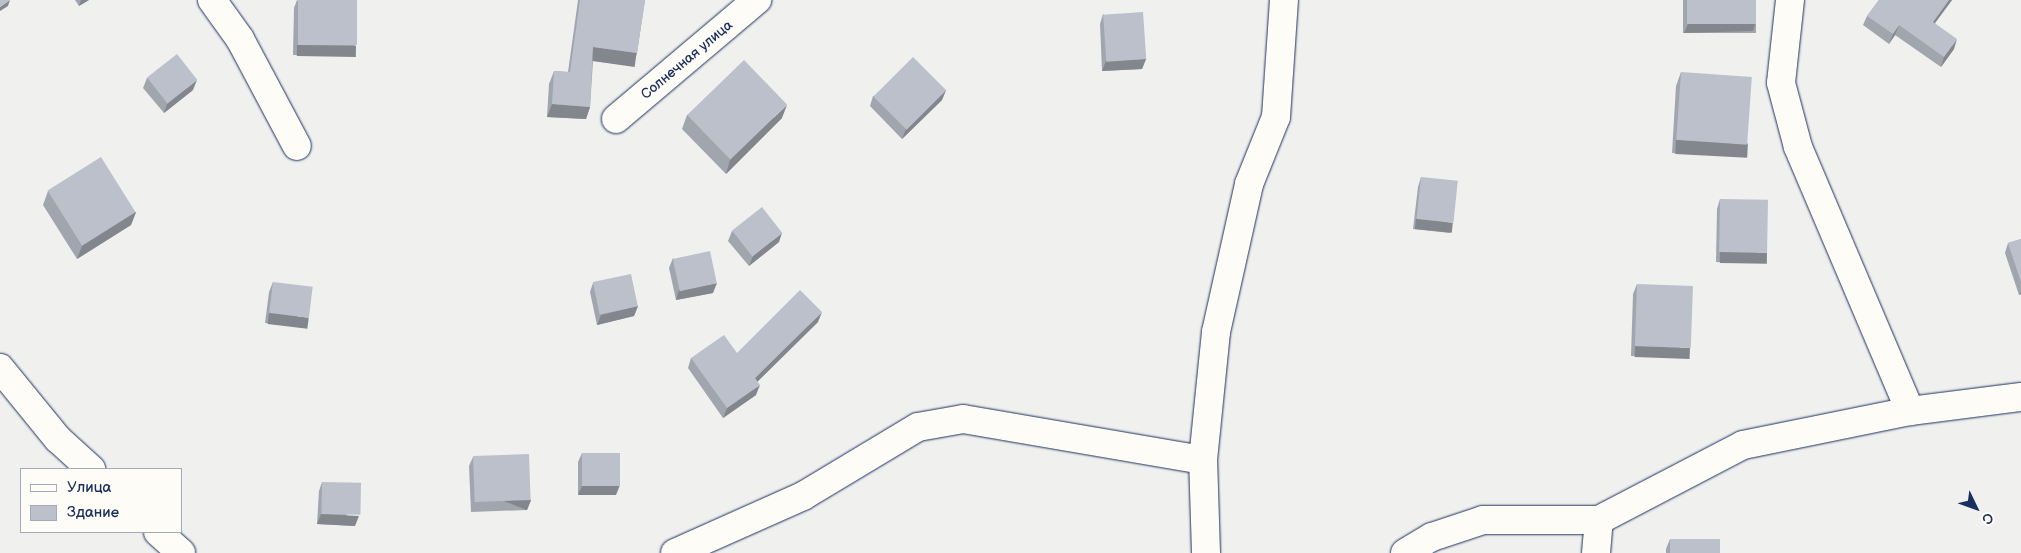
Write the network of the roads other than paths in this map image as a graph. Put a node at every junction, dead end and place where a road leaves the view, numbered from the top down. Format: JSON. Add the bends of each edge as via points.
{"nodes":[{"id":1,"x":212,"y":0,"type":"edge"},
{"id":2,"x":758,"y":0,"type":"edge"},
{"id":3,"x":1284,"y":0,"type":"edge"},
{"id":4,"x":1790,"y":0,"type":"edge"},
{"id":5,"x":616,"y":119,"type":"dead end"},
{"id":6,"x":297,"y":146,"type":"dead end"},
{"id":7,"x":0,"y":368,"type":"edge"},
{"id":8,"x":2021,"y":397,"type":"edge"},
{"id":9,"x":1910,"y":411,"type":"junction"},
{"id":10,"x":1203,"y":460,"type":"junction"},
{"id":11,"x":90,"y":468,"type":"edge"},
{"id":12,"x":1599,"y":520,"type":"junction"},
{"id":13,"x":159,"y":533,"type":"edge"},
{"id":14,"x":181,"y":553,"type":"edge"},
{"id":15,"x":675,"y":553,"type":"edge"},
{"id":16,"x":1206,"y":553,"type":"edge"},
{"id":17,"x":1404,"y":553,"type":"edge"},
{"id":18,"x":1596,"y":553,"type":"edge"}],
"edges":[{"from":1,"to":6,"type":"street","via":[[240,38]]},
{"from":2,"to":5,"type":"street","name":"Солнечная улица"},
{"from":3,"to":10,"type":"street","via":[[1276,117],[1249,184],[1216,332]]},
{"from":4,"to":9,"type":"street","via":[[1781,82],[1798,147]]},
{"from":7,"to":11,"type":"street","via":[[58,439]]},
{"from":8,"to":9,"type":"street"},
{"from":9,"to":12,"type":"street","via":[[1743,445]]},
{"from":10,"to":15,"type":"street","via":[[962,419],[918,427],[803,496]]},
{"from":10,"to":16,"type":"street"},
{"from":12,"to":17,"type":"street","via":[[1483,520],[1432,538]]},
{"from":12,"to":18,"type":"street"},
{"from":13,"to":14,"type":"street"}]}
